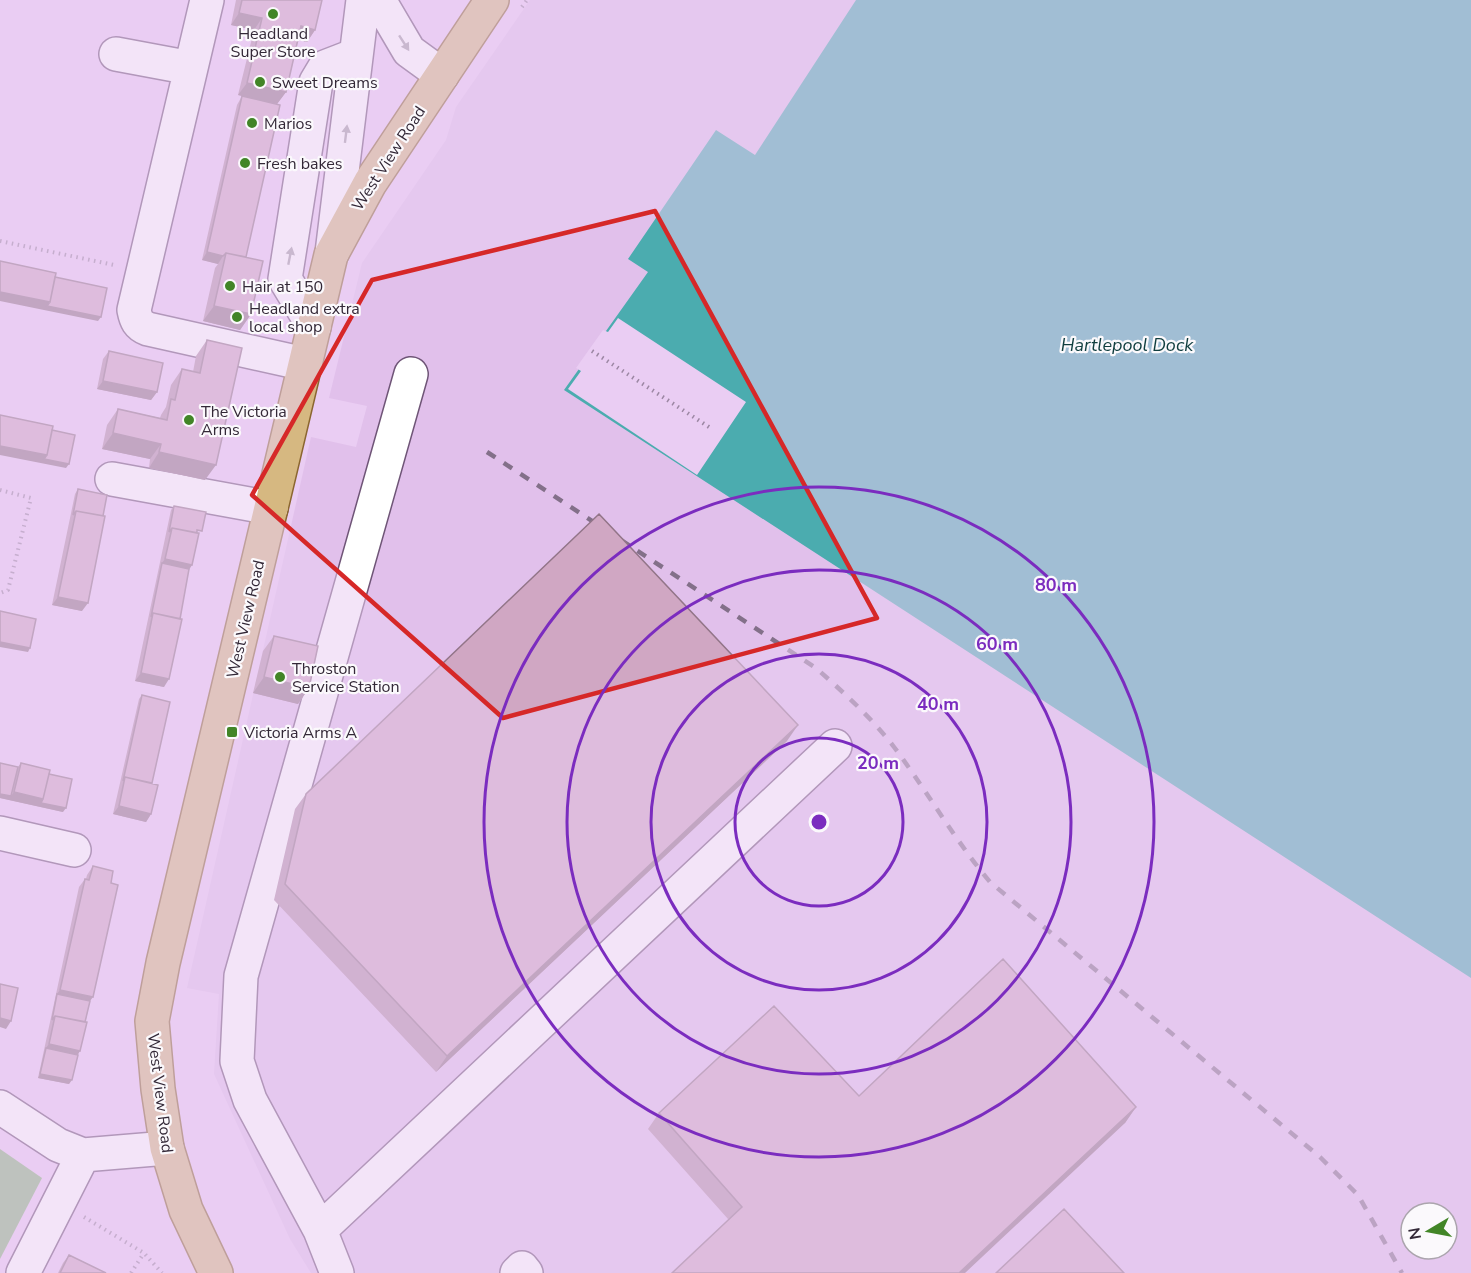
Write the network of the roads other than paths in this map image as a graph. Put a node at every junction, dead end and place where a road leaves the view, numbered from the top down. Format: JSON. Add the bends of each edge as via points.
{"nodes":[{"id":1,"x":207,"y":0,"type":"edge"},
{"id":2,"x":363,"y":0,"type":"edge"},
{"id":3,"x":379,"y":0,"type":"edge"},
{"id":4,"x":506,"y":5,"type":"edge"},
{"id":5,"x":116,"y":54,"type":"dead end"},
{"id":6,"x":356,"y":55,"type":"junction"},
{"id":7,"x":191,"y":68,"type":"junction"},
{"id":8,"x":441,"y":75,"type":"junction"},
{"id":9,"x":331,"y":255,"type":"junction"},
{"id":10,"x":314,"y":327,"type":"junction"},
{"id":11,"x":305,"y":364,"type":"junction"},
{"id":12,"x":411,"y":374,"type":"dead end"},
{"id":13,"x":112,"y":479,"type":"dead end"},
{"id":14,"x":271,"y":508,"type":"junction"},
{"id":15,"x":835,"y":746,"type":"dead end"},
{"id":16,"x":0,"y":833,"type":"edge"},
{"id":17,"x":74,"y":850,"type":"dead end"},
{"id":18,"x":0,"y":1107,"type":"edge"},
{"id":19,"x":168,"y":1148,"type":"junction"},
{"id":20,"x":83,"y":1155,"type":"junction"},
{"id":21,"x":320,"y":1230,"type":"junction"},
{"id":22,"x":23,"y":1273,"type":"edge"},
{"id":23,"x":216,"y":1273,"type":"edge"},
{"id":24,"x":337,"y":1273,"type":"edge"},
{"id":25,"x":517,"y":1273,"type":"edge"},
{"id":26,"x":526,"y":1273,"type":"edge"}],
"edges":[{"from":1,"to":7,"type":"street"},
{"from":2,"to":6,"type":"street"},
{"from":3,"to":8,"type":"street","one_way":true,"via":[[409,51]]},
{"from":4,"to":8,"type":"main road","name":"West View Road"},
{"from":5,"to":7,"type":"street"},
{"from":9,"to":6,"type":"street","one_way":true},
{"from":10,"to":6,"type":"street","one_way":true,"via":[[285,279],[316,82],[325,67]]},
{"from":7,"to":11,"type":"street","via":[[134,310],[136,319],[148,329]]},
{"from":8,"to":9,"type":"main road","name":"West View Road","via":[[370,183]]},
{"from":9,"to":10,"type":"main road","name":"West View Road"},
{"from":10,"to":11,"type":"main road","name":"West View Road"},
{"from":11,"to":14,"type":"main road","name":"West View Road"},
{"from":12,"to":21,"type":"street","via":[[241,976],[237,1061],[250,1100]]},
{"from":13,"to":14,"type":"street"},
{"from":14,"to":19,"type":"main road","name":"West View Road","via":[[165,952],[152,1022]]},
{"from":15,"to":21,"type":"street"},
{"from":16,"to":17,"type":"street"},
{"from":18,"to":20,"type":"street","via":[[58,1145]]},
{"from":19,"to":20,"type":"street"},
{"from":19,"to":23,"type":"main road","name":"West View Road","via":[[186,1210]]},
{"from":20,"to":22,"type":"street"},
{"from":21,"to":24,"type":"street"},
{"from":25,"to":26,"type":"street","via":[[522,1269]]}]}
